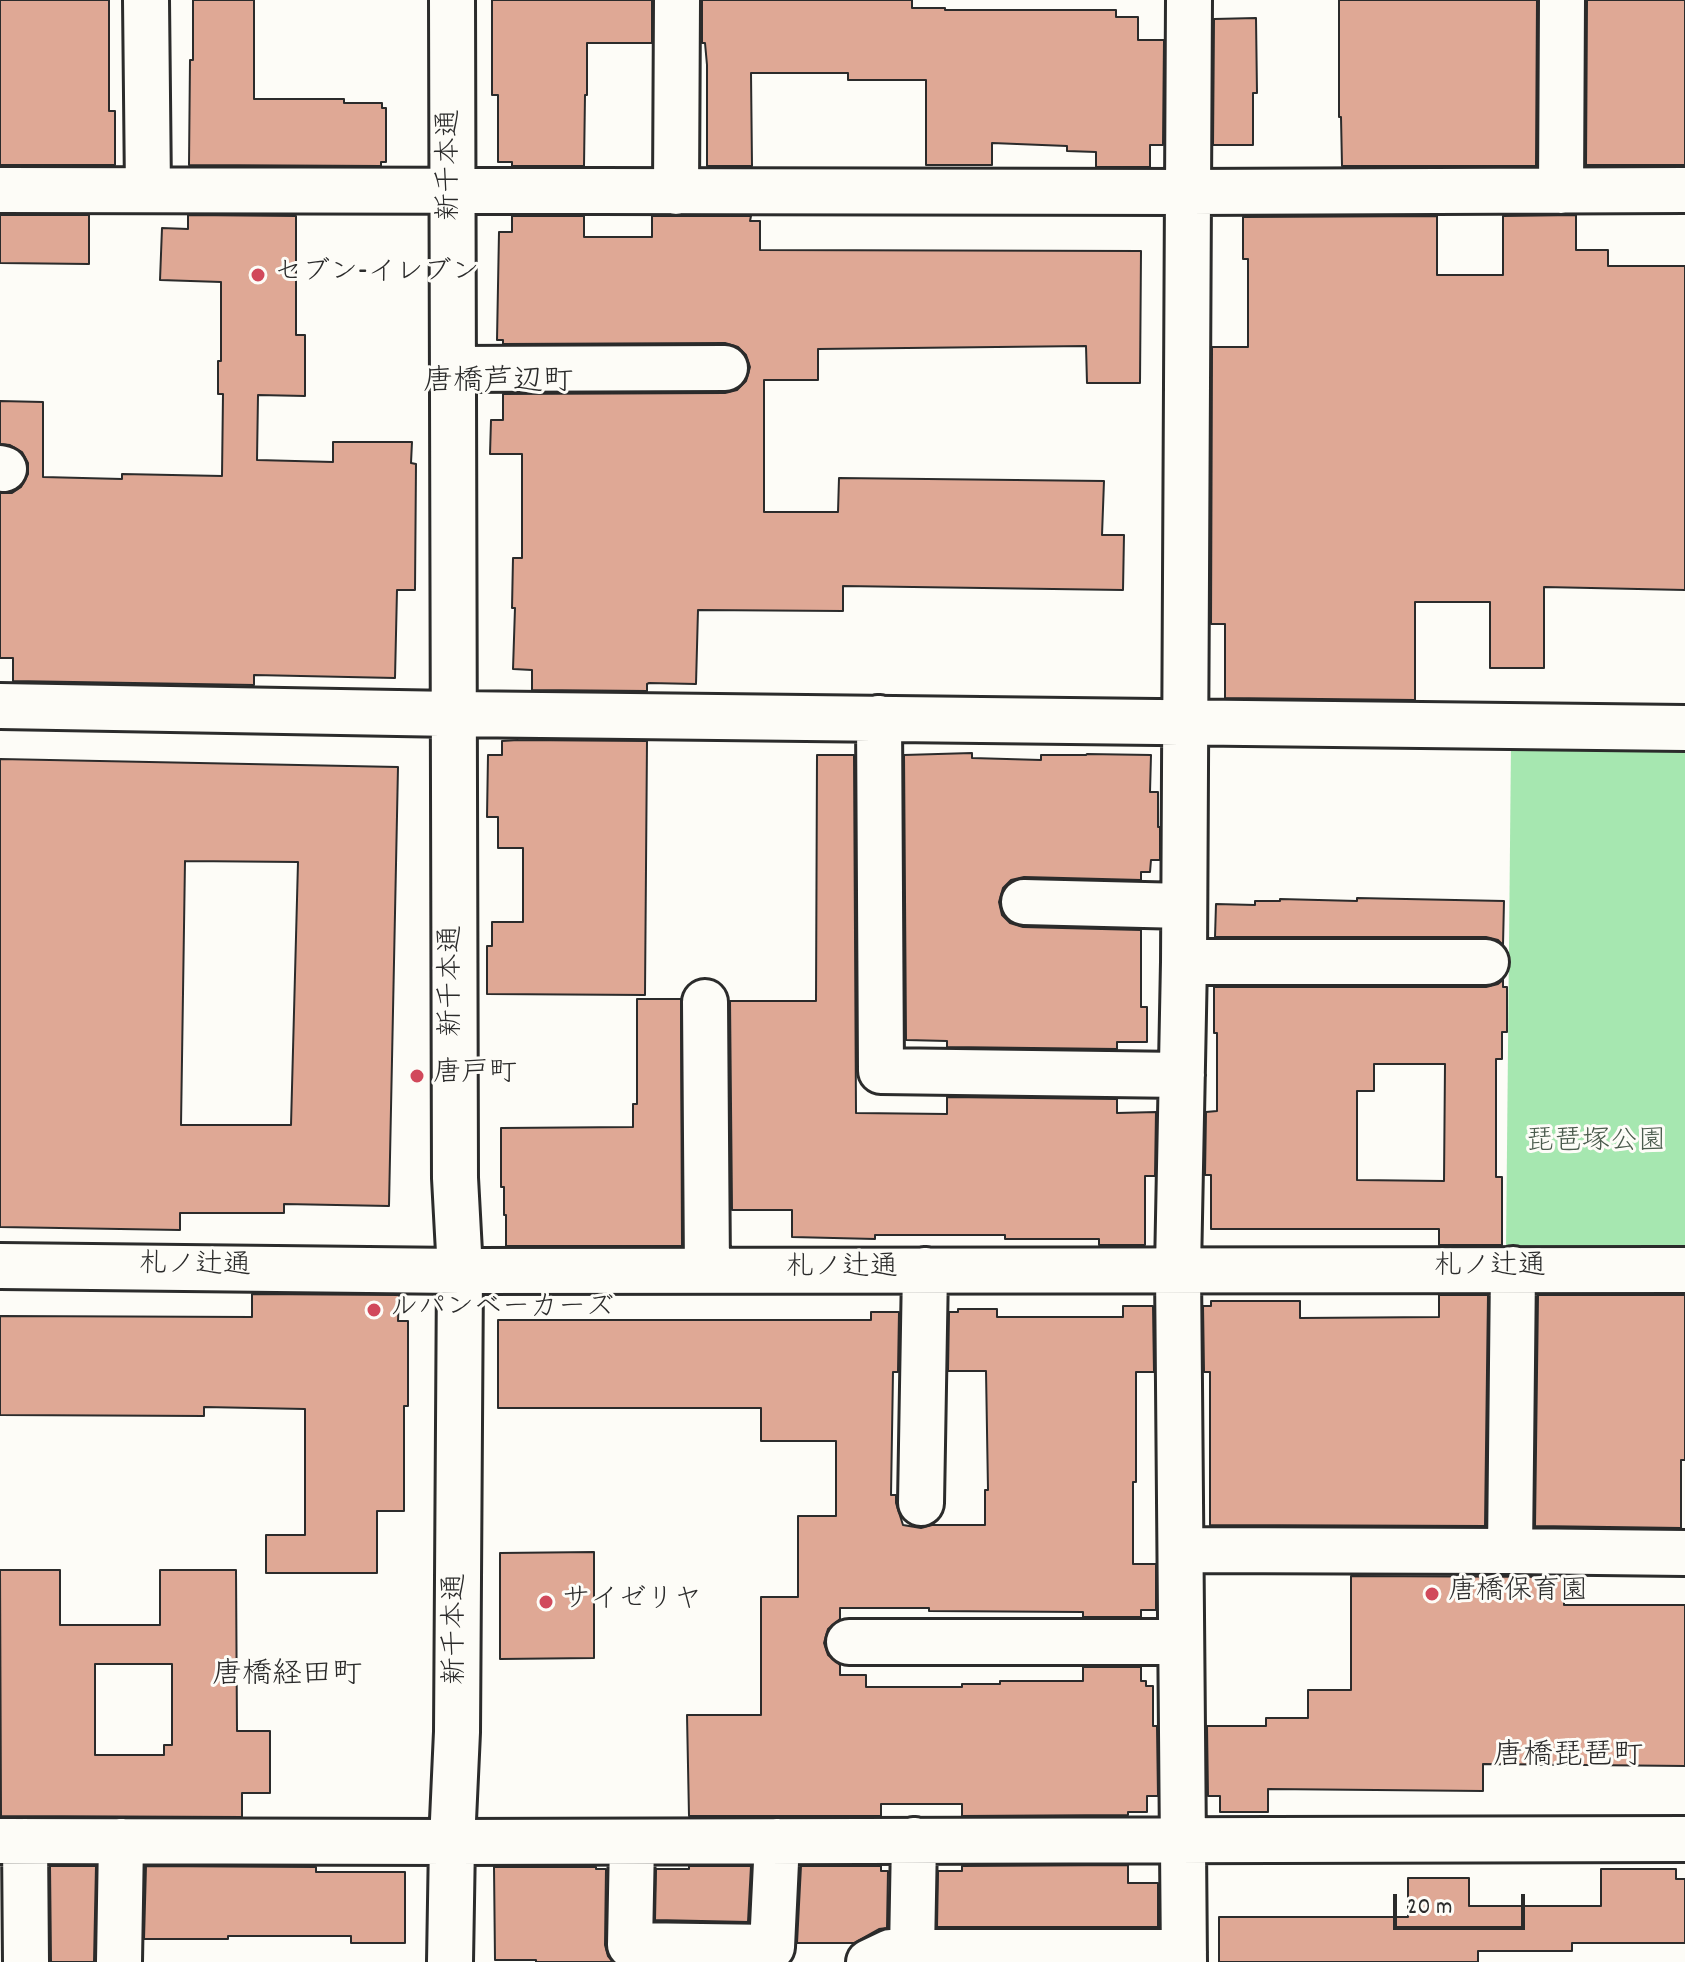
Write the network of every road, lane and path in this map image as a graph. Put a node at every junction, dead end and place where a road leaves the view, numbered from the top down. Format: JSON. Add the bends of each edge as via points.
{"nodes":[{"id":1,"x":146,"y":0,"type":"edge"},
{"id":2,"x":452,"y":0,"type":"edge"},
{"id":3,"x":677,"y":0,"type":"edge"},
{"id":4,"x":1189,"y":0,"type":"edge"},
{"id":5,"x":1562,"y":0,"type":"edge"},
{"id":6,"x":0,"y":190,"type":"edge"},
{"id":7,"x":148,"y":190,"type":"junction"},
{"id":8,"x":1685,"y":190,"type":"edge"},
{"id":9,"x":452,"y":191,"type":"junction"},
{"id":10,"x":1561,"y":191,"type":"junction"},
{"id":11,"x":676,"y":192,"type":"junction"},
{"id":12,"x":1188,"y":192,"type":"junction"},
{"id":13,"x":725,"y":368,"type":"dead end"},
{"id":14,"x":453,"y":369,"type":"junction"},
{"id":15,"x":0,"y":706,"type":"edge"},
{"id":16,"x":454,"y":714,"type":"junction"},
{"id":17,"x":879,"y":718,"type":"junction"},
{"id":18,"x":1184,"y":721,"type":"junction"},
{"id":19,"x":1685,"y":728,"type":"edge"},
{"id":20,"x":1024,"y":902,"type":"dead end"},
{"id":21,"x":1184,"y":906,"type":"junction"},
{"id":22,"x":1184,"y":962,"type":"junction"},
{"id":23,"x":1486,"y":962,"type":"dead end"},
{"id":24,"x":705,"y":1002,"type":"dead end"},
{"id":25,"x":1182,"y":1075,"type":"junction"},
{"id":26,"x":0,"y":1266,"type":"edge"},
{"id":27,"x":1178,"y":1269,"type":"junction"},
{"id":28,"x":1513,"y":1269,"type":"junction"},
{"id":29,"x":925,"y":1270,"type":"junction"},
{"id":30,"x":1685,"y":1270,"type":"edge"},
{"id":31,"x":460,"y":1271,"type":"junction"},
{"id":32,"x":707,"y":1271,"type":"junction"},
{"id":33,"x":921,"y":1503,"type":"dead end"},
{"id":34,"x":1181,"y":1550,"type":"junction"},
{"id":35,"x":1510,"y":1551,"type":"junction"},
{"id":36,"x":1685,"y":1553,"type":"edge"},
{"id":37,"x":849,"y":1642,"type":"dead end"},
{"id":38,"x":1181,"y":1642,"type":"junction"},
{"id":39,"x":1183,"y":1839,"type":"junction"},
{"id":40,"x":1685,"y":1839,"type":"edge"},
{"id":41,"x":914,"y":1840,"type":"junction"},
{"id":42,"x":12,"y":1841,"type":"edge"},
{"id":43,"x":121,"y":1841,"type":"junction"},
{"id":44,"x":777,"y":1841,"type":"junction"},
{"id":45,"x":452,"y":1842,"type":"junction"},
{"id":46,"x":632,"y":1842,"type":"junction"},
{"id":47,"x":912,"y":1952,"type":"junction"},
{"id":48,"x":1184,"y":1957,"type":"edge"},
{"id":49,"x":26,"y":1962,"type":"edge"},
{"id":50,"x":119,"y":1962,"type":"edge"},
{"id":51,"x":450,"y":1962,"type":"edge"},
{"id":52,"x":869,"y":1962,"type":"edge"}],
"edges":[{"from":1,"to":7,"type":"street"},
{"from":2,"to":9,"type":"street","name":"新千本通"},
{"from":3,"to":11,"type":"street"},
{"from":4,"to":12,"type":"street"},
{"from":5,"to":10,"type":"street"},
{"from":6,"to":7,"type":"street"},
{"from":7,"to":9,"type":"street"},
{"from":8,"to":10,"type":"street"},
{"from":9,"to":11,"type":"street"},
{"from":9,"to":14,"type":"street","name":"新千本通"},
{"from":10,"to":12,"type":"street"},
{"from":11,"to":12,"type":"street"},
{"from":12,"to":18,"type":"street"},
{"from":13,"to":14,"type":"street"},
{"from":14,"to":16,"type":"street","name":"新千本通"},
{"from":15,"to":16,"type":"street"},
{"from":16,"to":17,"type":"street"},
{"from":16,"to":31,"type":"street","name":"新千本通"},
{"from":17,"to":18,"type":"street"},
{"from":17,"to":25,"type":"street","via":[[881,1071]]},
{"from":18,"to":19,"type":"street"},
{"from":18,"to":21,"type":"street"},
{"from":20,"to":21,"type":"street"},
{"from":21,"to":22,"type":"street"},
{"from":22,"to":23,"type":"street"},
{"from":22,"to":25,"type":"street"},
{"from":24,"to":32,"type":"street"},
{"from":25,"to":27,"type":"street"},
{"from":26,"to":31,"type":"street","name":"札ノ辻通"},
{"from":27,"to":28,"type":"street","name":"札ノ辻通"},
{"from":27,"to":29,"type":"street","name":"札ノ辻通"},
{"from":27,"to":34,"type":"street"},
{"from":28,"to":30,"type":"street","name":"札ノ辻通"},
{"from":28,"to":35,"type":"street"},
{"from":29,"to":32,"type":"street","name":"札ノ辻通"},
{"from":29,"to":33,"type":"street"},
{"from":31,"to":32,"type":"street","name":"札ノ辻通"},
{"from":31,"to":45,"type":"street","name":"新千本通"},
{"from":34,"to":35,"type":"street"},
{"from":34,"to":38,"type":"street"},
{"from":35,"to":36,"type":"street"},
{"from":37,"to":38,"type":"street"},
{"from":38,"to":39,"type":"street"},
{"from":39,"to":40,"type":"street"},
{"from":39,"to":41,"type":"street"},
{"from":39,"to":48,"type":"street"},
{"from":41,"to":44,"type":"street"},
{"from":41,"to":47,"type":"street"},
{"from":42,"to":43,"type":"street"},
{"from":42,"to":49,"type":"street"},
{"from":43,"to":45,"type":"street"},
{"from":43,"to":50,"type":"street"},
{"from":44,"to":46,"type":"street"},
{"from":44,"to":46,"type":"street","via":[[772,1947],[630,1945]]},
{"from":45,"to":46,"type":"street"},
{"from":45,"to":51,"type":"street","name":"新千本通"},
{"from":47,"to":48,"type":"street"},
{"from":47,"to":52,"type":"street","via":[[890,1952]]}]}
